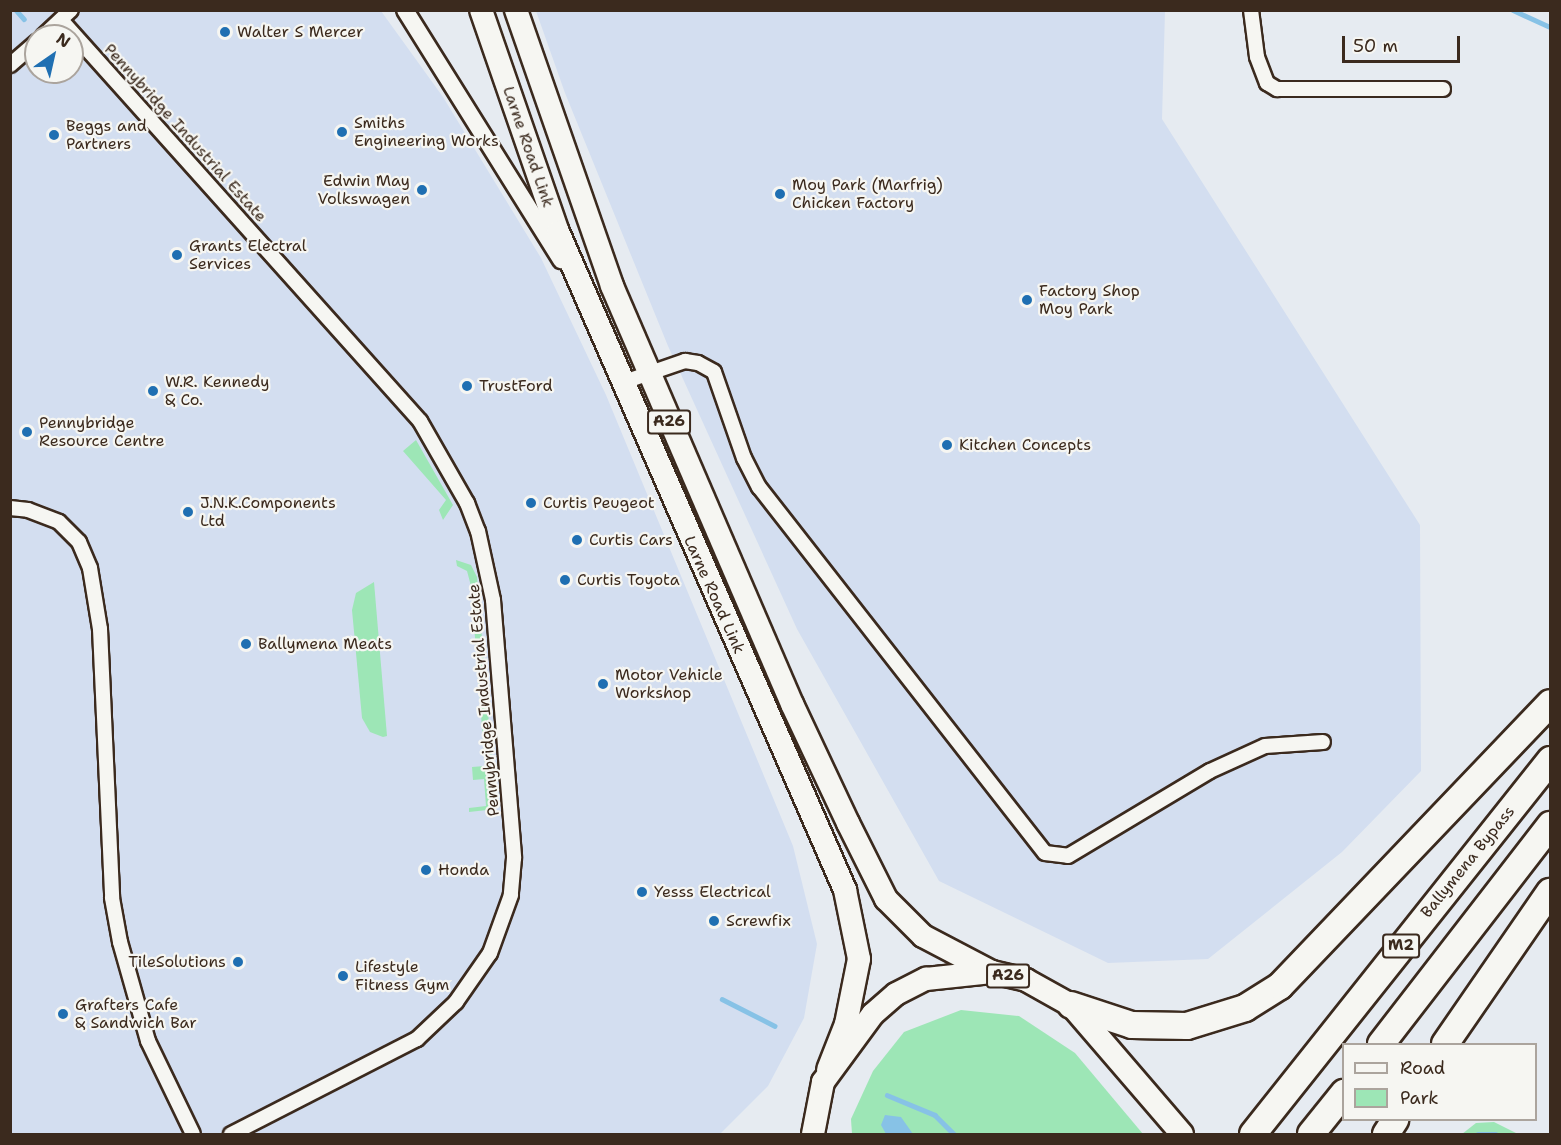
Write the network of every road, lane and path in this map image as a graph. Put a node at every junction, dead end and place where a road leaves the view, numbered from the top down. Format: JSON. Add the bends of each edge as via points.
{"nodes":[{"id":1,"x":405,"y":10,"type":"edge"},
{"id":2,"x":481,"y":10,"type":"edge"},
{"id":3,"x":516,"y":10,"type":"edge"},
{"id":4,"x":1251,"y":10,"type":"edge"},
{"id":5,"x":66,"y":15,"type":"edge"},
{"id":6,"x":24,"y":53,"type":"edge"},
{"id":7,"x":10,"y":65,"type":"edge"},
{"id":8,"x":1443,"y":89,"type":"dead end"},
{"id":9,"x":586,"y":299,"type":"junction"},
{"id":10,"x":648,"y":372,"type":"junction"},
{"id":11,"x":621,"y":383,"type":"junction"},
{"id":12,"x":10,"y":508,"type":"edge"},
{"id":13,"x":1551,"y":703,"type":"edge"},
{"id":14,"x":1323,"y":742,"type":"dead end"},
{"id":15,"x":1551,"y":760,"type":"edge"},
{"id":16,"x":1551,"y":825,"type":"edge"},
{"id":17,"x":1551,"y":892,"type":"edge"},
{"id":18,"x":992,"y":972,"type":"junction"},
{"id":19,"x":1071,"y":1005,"type":"junction"},
{"id":20,"x":1382,"y":1043,"type":"edge"},
{"id":21,"x":1446,"y":1043,"type":"edge"},
{"id":22,"x":823,"y":1082,"type":"junction"},
{"id":23,"x":1342,"y":1096,"type":"edge"},
{"id":24,"x":1394,"y":1121,"type":"edge"},
{"id":25,"x":1179,"y":1131,"type":"edge"},
{"id":26,"x":193,"y":1134,"type":"edge"},
{"id":27,"x":231,"y":1134,"type":"edge"},
{"id":28,"x":813,"y":1134,"type":"edge"},
{"id":29,"x":1253,"y":1134,"type":"edge"},
{"id":30,"x":1311,"y":1134,"type":"edge"},
{"id":31,"x":1386,"y":1134,"type":"edge"}],
"edges":[{"from":1,"to":9,"type":"street"},
{"from":2,"to":9,"type":"main road","name":"Larne Road Link","number":"A26","via":[[554,222]]},
{"from":3,"to":10,"type":"main road","name":"Larne Road Link","number":"A26","via":[[612,286]]},
{"from":4,"to":8,"type":"street","via":[[1257,57],[1267,83],[1277,89]]},
{"from":5,"to":27,"type":"street","name":"Pennybridge Industrial Estate","via":[[420,421],[467,503],[477,528],[493,600],[514,867],[506,915],[490,953],[456,1002],[417,1039]]},
{"from":6,"to":7,"type":"street"},
{"from":9,"to":11,"type":"main road","name":"Larne Road Link","number":"A26"},
{"from":10,"to":11,"type":"street"},
{"from":10,"to":14,"type":"street","via":[[685,361],[714,372],[744,458],[759,487],[1045,853],[1068,856],[1210,771],[1265,747]]},
{"from":10,"to":18,"type":"main road","name":"Larne Road Link","number":"A26","via":[[792,704],[886,899],[924,936]]},
{"from":11,"to":22,"type":"main road","name":"Larne Road Link","number":"A26","via":[[845,890],[860,959],[846,1024]]},
{"from":12,"to":26,"type":"street","via":[[28,510],[59,522],[79,542],[90,568],[100,629],[112,898],[120,942],[147,1041]]},
{"from":13,"to":19,"type":"highway","via":[[1280,986],[1245,1008],[1186,1026],[1132,1024]]},
{"from":15,"to":29,"type":"highway","name":"Ballymena Bypass","number":"M2"},
{"from":16,"to":20,"type":"highway","number":"M2"},
{"from":17,"to":21,"type":"highway"},
{"from":18,"to":19,"type":"main road","number":"A26","via":[[1026,980]]},
{"from":18,"to":22,"type":"main road","number":"A26","via":[[926,979],[896,994],[848,1044]]},
{"from":19,"to":25,"type":"main road","number":"A26"},
{"from":22,"to":28,"type":"main road","number":"A26"},
{"from":23,"to":30,"type":"highway"},
{"from":24,"to":31,"type":"highway"}]}
